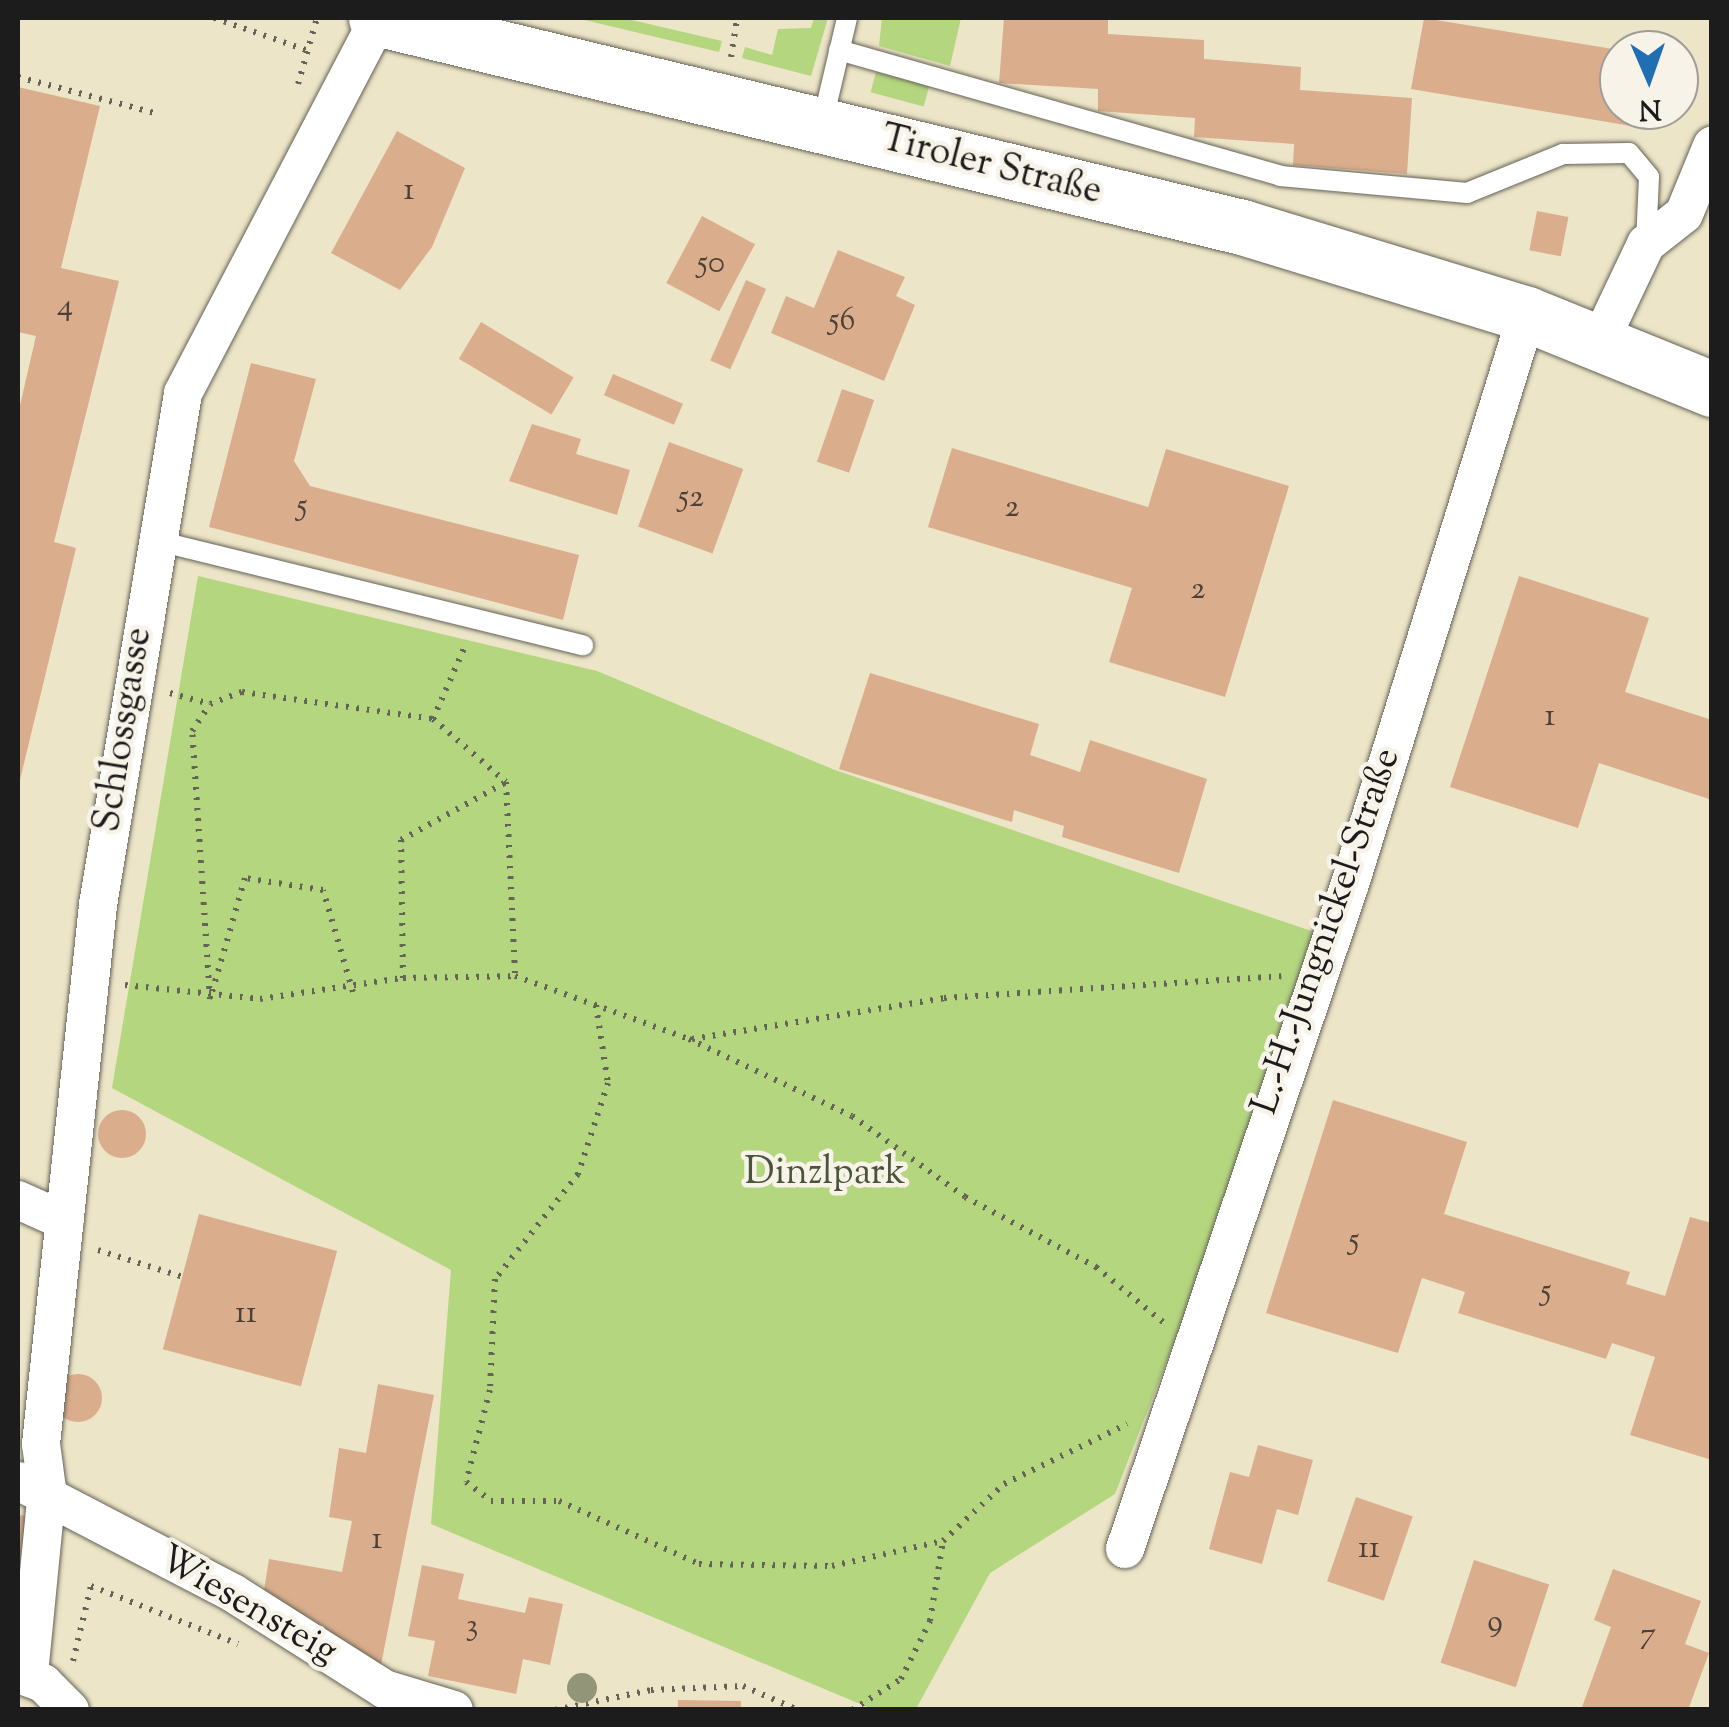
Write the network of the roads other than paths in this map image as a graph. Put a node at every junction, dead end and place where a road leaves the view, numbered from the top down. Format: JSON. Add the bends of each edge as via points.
{"nodes":[{"id":1,"x":378,"y":18,"type":"edge"},
{"id":2,"x":847,"y":18,"type":"edge"},
{"id":3,"x":840,"y":50,"type":"junction"},
{"id":4,"x":822,"y":126,"type":"junction"},
{"id":5,"x":1712,"y":146,"type":"edge"},
{"id":6,"x":1646,"y":244,"type":"junction"},
{"id":7,"x":1528,"y":314,"type":"junction"},
{"id":8,"x":1598,"y":343,"type":"junction"},
{"id":9,"x":1712,"y":388,"type":"edge"},
{"id":10,"x":154,"y":540,"type":"junction"},
{"id":11,"x":583,"y":645,"type":"dead end"},
{"id":12,"x":18,"y":1200,"type":"edge"},
{"id":13,"x":76,"y":1234,"type":"junction"},
{"id":14,"x":32,"y":1485,"type":"edge"},
{"id":15,"x":1124,"y":1549,"type":"dead end"},
{"id":16,"x":41,"y":1686,"type":"edge"},
{"id":17,"x":454,"y":1710,"type":"edge"}],
"edges":[{"from":1,"to":4,"type":"main road","name":"Tiroler Straße"},
{"from":1,"to":10,"type":"street","name":"Schlossgasse","via":[[183,393]]},
{"from":2,"to":3,"type":"lane"},
{"from":3,"to":4,"type":"lane"},
{"from":3,"to":6,"type":"lane","via":[[1280,176],[1467,194],[1562,154],[1629,154],[1649,178]]},
{"from":4,"to":7,"type":"main road","name":"Tiroler Straße","via":[[1242,227]]},
{"from":5,"to":6,"type":"street","via":[[1684,214]]},
{"from":6,"to":8,"type":"street"},
{"from":7,"to":8,"type":"main road","name":"Tiroler Straße"},
{"from":7,"to":15,"type":"street","name":"L.-H.-Jungnickel-Straße","via":[[1320,974],[1188,1343]]},
{"from":8,"to":9,"type":"main road","name":"Tiroler Straße"},
{"from":10,"to":11,"type":"lane"},
{"from":10,"to":13,"type":"street","name":"Schlossgasse","via":[[98,906]]},
{"from":12,"to":13,"type":"street"},
{"from":13,"to":14,"type":"street","name":"Schlossgasse"},
{"from":14,"to":16,"type":"street","name":"Schlossgasse"},
{"from":14,"to":17,"type":"street","name":"Wiesensteig","via":[[384,1688]]}]}
